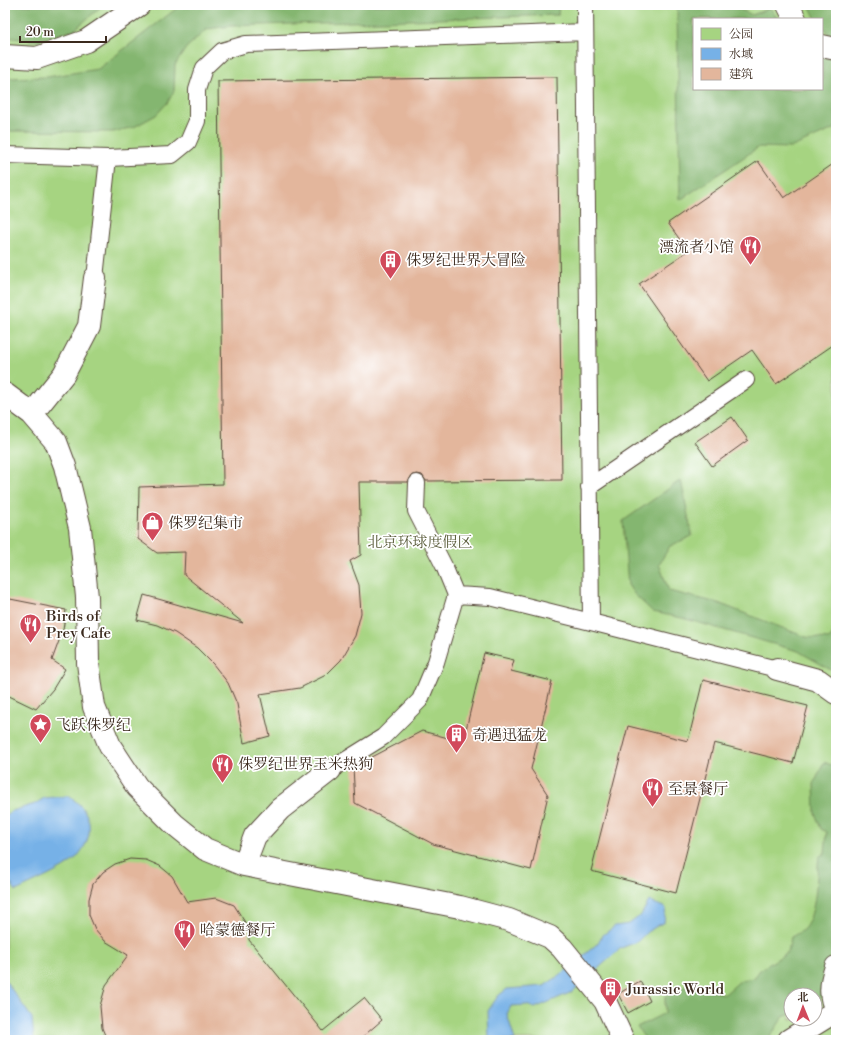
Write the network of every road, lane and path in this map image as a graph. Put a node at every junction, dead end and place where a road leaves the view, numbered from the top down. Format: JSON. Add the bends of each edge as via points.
{"nodes":[{"id":1,"x":139,"y":5,"type":"edge"},
{"id":2,"x":585,"y":5,"type":"edge"},
{"id":3,"x":788,"y":5,"type":"edge"},
{"id":4,"x":794,"y":18,"type":"edge"},
{"id":5,"x":585,"y":32,"type":"junction"},
{"id":6,"x":823,"y":46,"type":"edge"},
{"id":7,"x":836,"y":49,"type":"edge"},
{"id":8,"x":5,"y":56,"type":"edge"},
{"id":9,"x":5,"y":156,"type":"edge"},
{"id":10,"x":108,"y":158,"type":"junction"},
{"id":11,"x":95,"y":278,"type":"joint"},
{"id":12,"x":746,"y":380,"type":"dead end"},
{"id":13,"x":5,"y":394,"type":"edge"},
{"id":14,"x":32,"y":414,"type":"junction"},
{"id":15,"x":417,"y":483,"type":"dead end"},
{"id":16,"x":589,"y":487,"type":"junction"},
{"id":17,"x":456,"y":595,"type":"junction"},
{"id":18,"x":591,"y":622,"type":"junction"},
{"id":19,"x":777,"y":668,"type":"joint"},
{"id":20,"x":836,"y":693,"type":"edge"},
{"id":21,"x":330,"y":770,"type":"joint"},
{"id":22,"x":244,"y":865,"type":"junction"},
{"id":23,"x":836,"y":968,"type":"edge"},
{"id":24,"x":836,"y":1010,"type":"edge"},
{"id":25,"x":623,"y":1040,"type":"edge"},
{"id":26,"x":789,"y":1040,"type":"edge"}],
"edges":[{"from":1,"to":8,"type":"street","via":[[86,41],[37,58]]},
{"from":2,"to":5,"type":"lane"},
{"from":3,"to":4,"type":"street"},
{"from":5,"to":10,"type":"lane","via":[[246,44],[222,51],[204,68],[197,90],[196,122],[188,142],[178,151],[172,155]]},
{"from":5,"to":16,"type":"lane"},
{"from":6,"to":7,"type":"street"},
{"from":9,"to":10,"type":"lane"},
{"from":10,"to":11,"type":"lane"},
{"from":11,"to":14,"type":"street","via":[[89,326],[64,374]]},
{"from":12,"to":16,"type":"lane"},
{"from":13,"to":14,"type":"street"},
{"from":14,"to":22,"type":"street","via":[[56,442],[65,466],[80,528],[87,597],[88,663],[94,707],[110,746],[136,787],[174,824],[205,849]]},
{"from":15,"to":17,"type":"lane","via":[[416,511]]},
{"from":16,"to":18,"type":"lane"},
{"from":17,"to":18,"type":"lane","via":[[490,597]]},
{"from":17,"to":21,"type":"lane","via":[[436,662],[420,700],[383,737]]},
{"from":18,"to":19,"type":"lane"},
{"from":19,"to":20,"type":"street","via":[[818,680]]},
{"from":21,"to":22,"type":"street","via":[[280,809],[255,836]]},
{"from":22,"to":25,"type":"street","via":[[484,913],[510,920],[550,938],[562,948],[605,1001]]},
{"from":23,"to":24,"type":"street","via":[[831,980],[831,994]]},
{"from":24,"to":26,"type":"street"}]}
